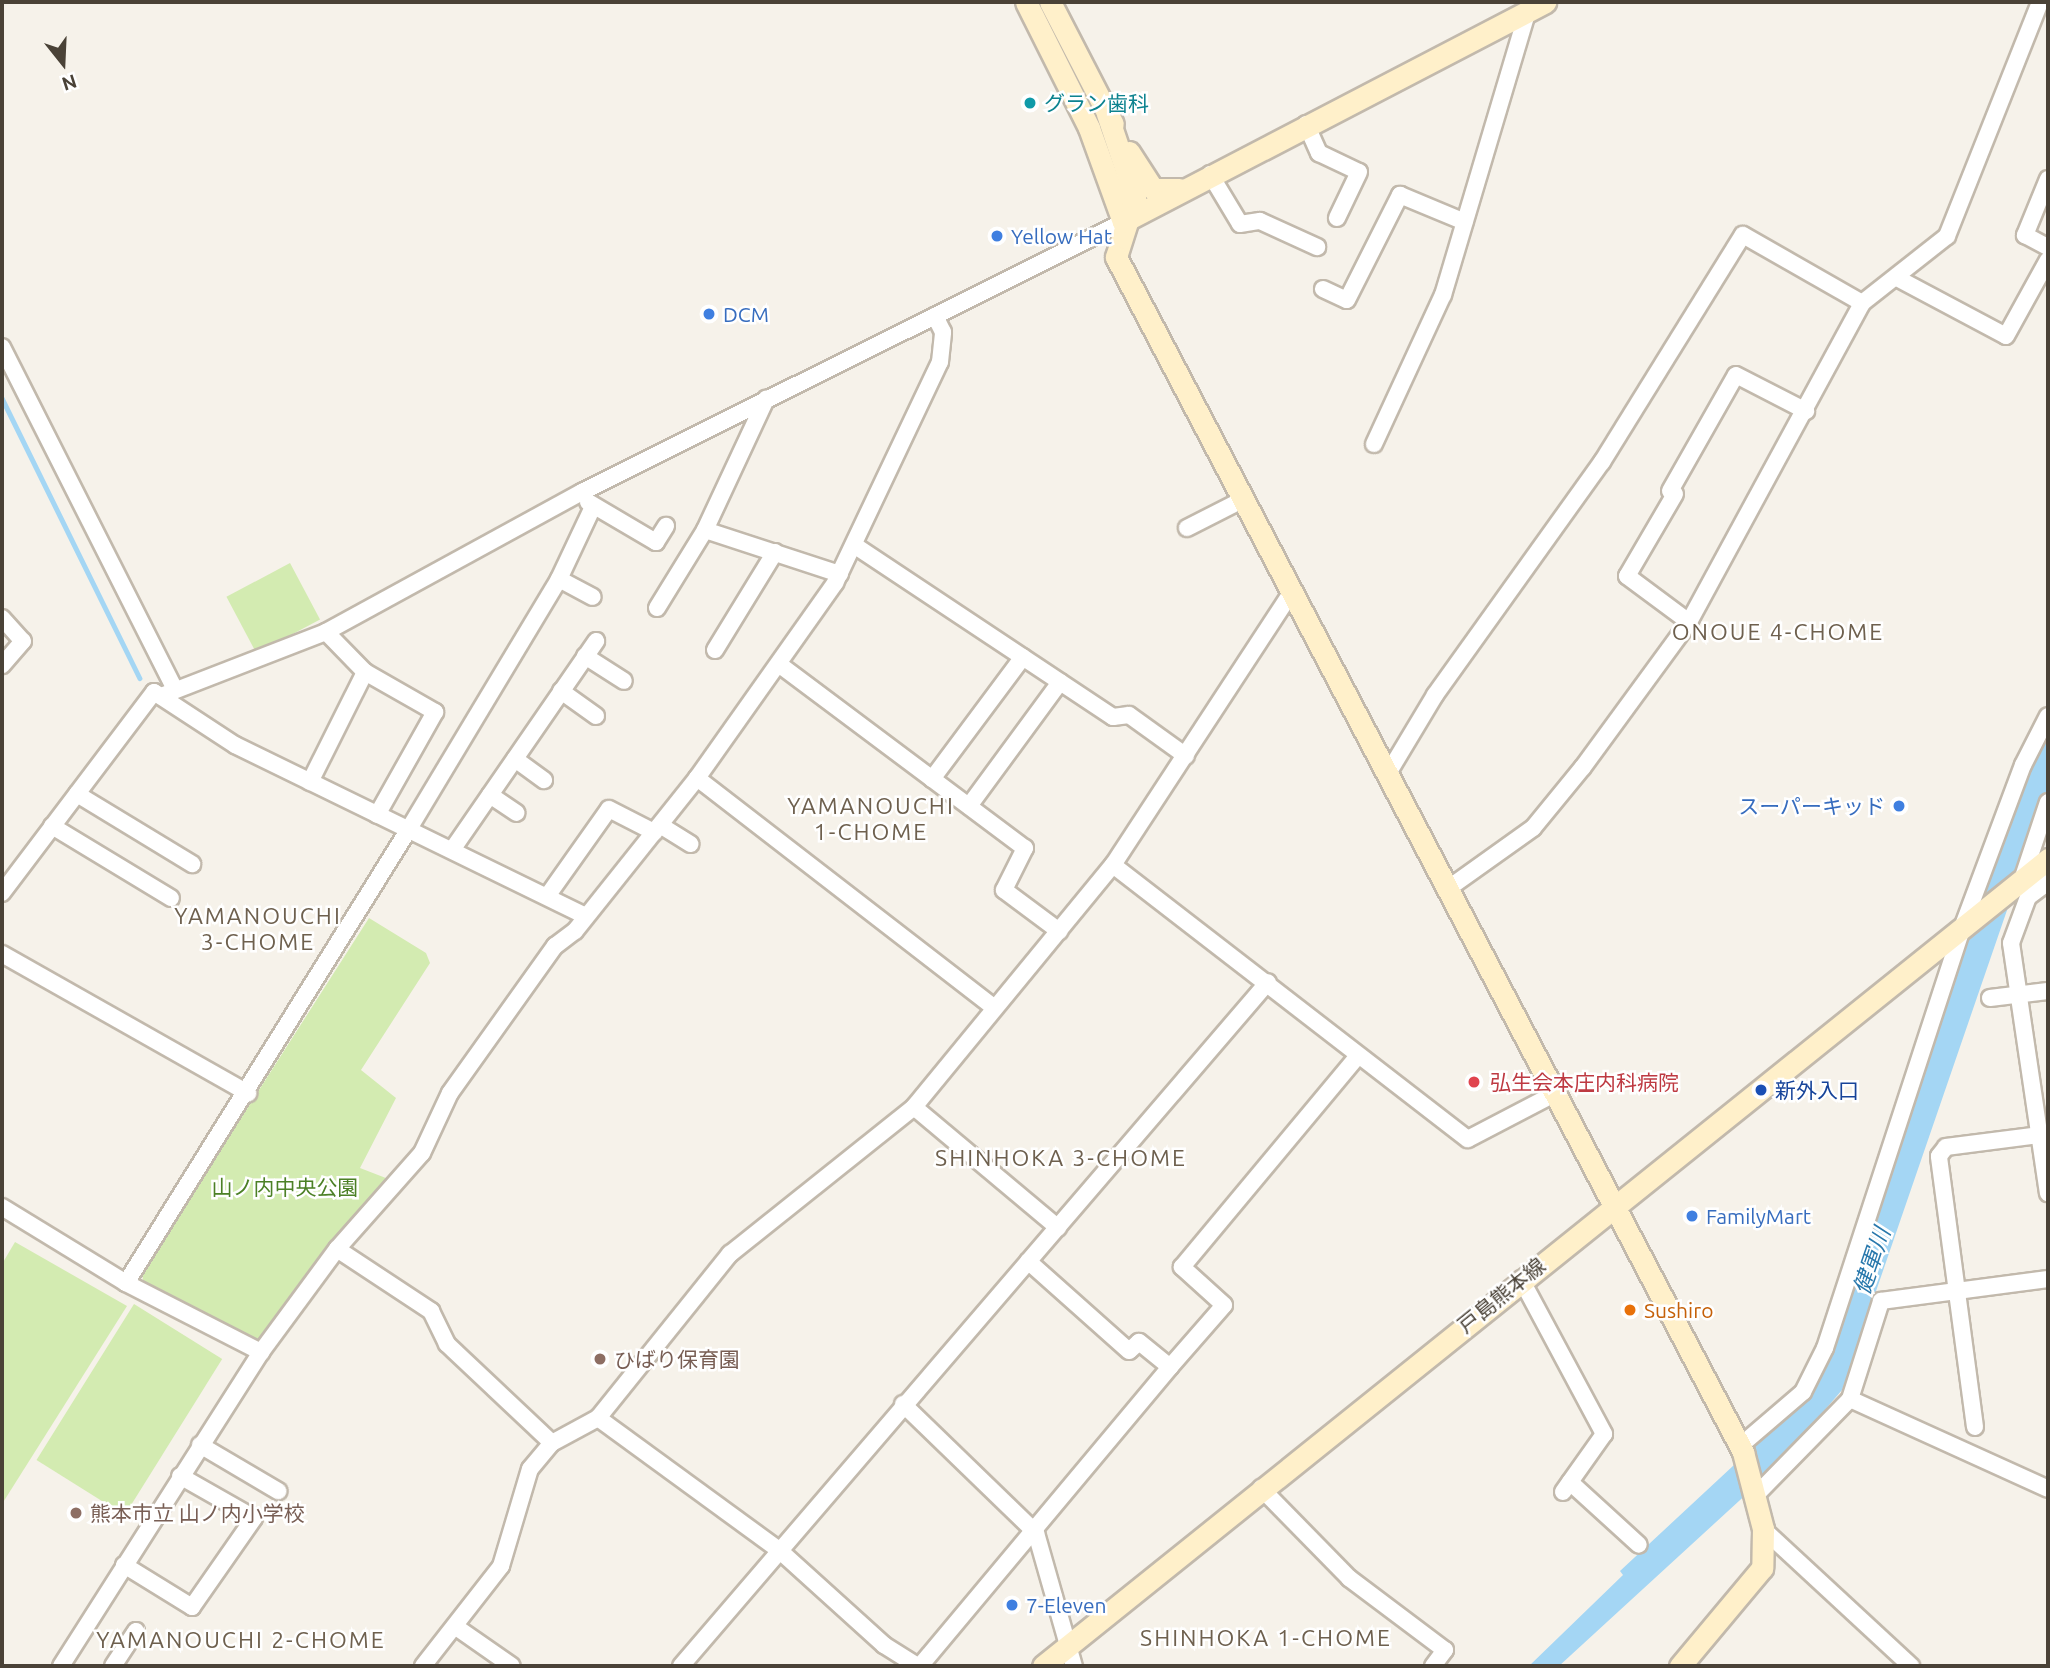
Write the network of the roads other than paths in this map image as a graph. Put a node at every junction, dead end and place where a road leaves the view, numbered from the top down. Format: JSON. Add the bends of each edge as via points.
{"nodes":[{"id":1,"x":1026,"y":2,"type":"edge"},
{"id":2,"x":1050,"y":2,"type":"edge"},
{"id":3,"x":2040,"y":2,"type":"edge"},
{"id":4,"x":1537,"y":6,"type":"edge"},
{"id":5,"x":1107,"y":114,"type":"junction"},
{"id":6,"x":1306,"y":124,"type":"junction"},
{"id":7,"x":1210,"y":174,"type":"junction"},
{"id":8,"x":2048,"y":179,"type":"edge"},
{"id":9,"x":1181,"y":189,"type":"junction"},
{"id":10,"x":1337,"y":218,"type":"dead end"},
{"id":11,"x":1123,"y":222,"type":"junction"},
{"id":12,"x":1465,"y":222,"type":"junction"},
{"id":13,"x":1317,"y":247,"type":"dead end"},
{"id":14,"x":2048,"y":247,"type":"edge"},
{"id":15,"x":2048,"y":260,"type":"edge"},
{"id":16,"x":1897,"y":278,"type":"junction"},
{"id":17,"x":1323,"y":289,"type":"dead end"},
{"id":18,"x":1862,"y":303,"type":"junction"},
{"id":19,"x":935,"y":316,"type":"junction"},
{"id":20,"x":2,"y":347,"type":"edge"},
{"id":21,"x":766,"y":399,"type":"junction"},
{"id":22,"x":1806,"y":411,"type":"junction"},
{"id":23,"x":1374,"y":444,"type":"dead end"},
{"id":24,"x":582,"y":492,"type":"junction"},
{"id":25,"x":1240,"y":500,"type":"junction"},
{"id":26,"x":592,"y":509,"type":"junction"},
{"id":27,"x":666,"y":526,"type":"dead end"},
{"id":28,"x":1187,"y":528,"type":"dead end"},
{"id":29,"x":705,"y":530,"type":"junction"},
{"id":30,"x":855,"y":545,"type":"junction"},
{"id":31,"x":775,"y":552,"type":"junction"},
{"id":32,"x":839,"y":574,"type":"junction"},
{"id":33,"x":559,"y":579,"type":"junction"},
{"id":34,"x":1290,"y":596,"type":"junction"},
{"id":35,"x":593,"y":597,"type":"dead end"},
{"id":36,"x":657,"y":608,"type":"dead end"},
{"id":37,"x":2,"y":618,"type":"edge"},
{"id":38,"x":1689,"y":622,"type":"junction"},
{"id":39,"x":326,"y":632,"type":"junction"},
{"id":40,"x":596,"y":640,"type":"dead end"},
{"id":41,"x":715,"y":650,"type":"dead end"},
{"id":42,"x":585,"y":656,"type":"junction"},
{"id":43,"x":1023,"y":657,"type":"junction"},
{"id":44,"x":2,"y":665,"type":"edge"},
{"id":45,"x":780,"y":665,"type":"junction"},
{"id":46,"x":365,"y":672,"type":"junction"},
{"id":47,"x":624,"y":681,"type":"dead end"},
{"id":48,"x":1060,"y":682,"type":"junction"},
{"id":49,"x":561,"y":691,"type":"junction"},
{"id":50,"x":168,"y":693,"type":"junction"},
{"id":51,"x":596,"y":716,"type":"dead end"},
{"id":52,"x":2048,"y":716,"type":"edge"},
{"id":53,"x":1185,"y":756,"type":"junction"},
{"id":54,"x":515,"y":759,"type":"junction"},
{"id":55,"x":1387,"y":775,"type":"junction"},
{"id":56,"x":697,"y":778,"type":"junction"},
{"id":57,"x":932,"y":779,"type":"junction"},
{"id":58,"x":544,"y":780,"type":"dead end"},
{"id":59,"x":310,"y":782,"type":"junction"},
{"id":60,"x":77,"y":794,"type":"junction"},
{"id":61,"x":490,"y":795,"type":"junction"},
{"id":62,"x":2048,"y":802,"type":"edge"},
{"id":63,"x":969,"y":806,"type":"junction"},
{"id":64,"x":517,"y":813,"type":"dead end"},
{"id":65,"x":377,"y":815,"type":"junction"},
{"id":66,"x":52,"y":825,"type":"junction"},
{"id":67,"x":657,"y":829,"type":"junction"},
{"id":68,"x":407,"y":832,"type":"junction"},
{"id":69,"x":691,"y":844,"type":"dead end"},
{"id":70,"x":452,"y":850,"type":"junction"},
{"id":71,"x":2048,"y":859,"type":"edge"},
{"id":72,"x":192,"y":864,"type":"dead end"},
{"id":73,"x":1113,"y":865,"type":"junction"},
{"id":74,"x":2023,"y":877,"type":"junction"},
{"id":75,"x":2048,"y":882,"type":"edge"},
{"id":76,"x":1446,"y":890,"type":"junction"},
{"id":77,"x":2,"y":893,"type":"edge"},
{"id":78,"x":548,"y":895,"type":"junction"},
{"id":79,"x":171,"y":898,"type":"dead end"},
{"id":80,"x":585,"y":916,"type":"junction"},
{"id":81,"x":1962,"y":928,"type":"junction"},
{"id":82,"x":1059,"y":931,"type":"junction"},
{"id":83,"x":2,"y":954,"type":"edge"},
{"id":84,"x":1268,"y":982,"type":"junction"},
{"id":85,"x":2048,"y":991,"type":"edge"},
{"id":86,"x":2020,"y":995,"type":"junction"},
{"id":87,"x":1990,"y":999,"type":"dead end"},
{"id":88,"x":995,"y":1009,"type":"junction"},
{"id":89,"x":1358,"y":1056,"type":"junction"},
{"id":90,"x":248,"y":1093,"type":"junction"},
{"id":91,"x":1554,"y":1094,"type":"junction"},
{"id":92,"x":914,"y":1107,"type":"junction"},
{"id":93,"x":2045,"y":1135,"type":"edge"},
{"id":94,"x":2048,"y":1193,"type":"edge"},
{"id":95,"x":1611,"y":1205,"type":"junction"},
{"id":96,"x":2,"y":1207,"type":"edge"},
{"id":97,"x":1058,"y":1228,"type":"junction"},
{"id":98,"x":337,"y":1249,"type":"junction"},
{"id":99,"x":1028,"y":1261,"type":"junction"},
{"id":100,"x":1521,"y":1279,"type":"junction"},
{"id":101,"x":2048,"y":1279,"type":"edge"},
{"id":102,"x":126,"y":1283,"type":"junction"},
{"id":103,"x":1957,"y":1291,"type":"junction"},
{"id":104,"x":261,"y":1352,"type":"junction"},
{"id":105,"x":1170,"y":1367,"type":"junction"},
{"id":106,"x":1850,"y":1399,"type":"junction"},
{"id":107,"x":904,"y":1404,"type":"junction"},
{"id":108,"x":598,"y":1418,"type":"junction"},
{"id":109,"x":1976,"y":1427,"type":"dead end"},
{"id":110,"x":552,"y":1443,"type":"junction"},
{"id":111,"x":200,"y":1446,"type":"junction"},
{"id":112,"x":1741,"y":1449,"type":"junction"},
{"id":113,"x":180,"y":1476,"type":"junction"},
{"id":114,"x":1261,"y":1488,"type":"junction"},
{"id":115,"x":2048,"y":1489,"type":"edge"},
{"id":116,"x":278,"y":1491,"type":"dead end"},
{"id":117,"x":1757,"y":1492,"type":"junction"},
{"id":118,"x":1763,"y":1529,"type":"junction"},
{"id":119,"x":1036,"y":1533,"type":"junction"},
{"id":120,"x":1639,"y":1545,"type":"dead end"},
{"id":121,"x":779,"y":1550,"type":"junction"},
{"id":122,"x":124,"y":1565,"type":"junction"},
{"id":123,"x":456,"y":1627,"type":"junction"},
{"id":124,"x":136,"y":1631,"type":"dead end"},
{"id":125,"x":1072,"y":1656,"type":"edge"},
{"id":126,"x":61,"y":1666,"type":"edge"},
{"id":127,"x":113,"y":1666,"type":"edge"},
{"id":128,"x":424,"y":1666,"type":"edge"},
{"id":129,"x":512,"y":1666,"type":"edge"},
{"id":130,"x":681,"y":1666,"type":"edge"},
{"id":131,"x":919,"y":1666,"type":"edge"},
{"id":132,"x":1043,"y":1666,"type":"edge"},
{"id":133,"x":1433,"y":1666,"type":"edge"},
{"id":134,"x":1680,"y":1666,"type":"edge"},
{"id":135,"x":1911,"y":1666,"type":"edge"}],
"edges":[{"from":1,"to":11,"type":"street","via":[[1090,128]]},
{"from":2,"to":5,"type":"street"},
{"from":3,"to":16,"type":"street","via":[[1947,236]]},
{"from":4,"to":6,"type":"street"},
{"from":4,"to":12,"type":"street"},
{"from":5,"to":9,"type":"street","via":[[1153,189]]},
{"from":5,"to":11,"type":"street","via":[[1135,197]]},
{"from":6,"to":7,"type":"street"},
{"from":6,"to":10,"type":"street","via":[[1319,153],[1359,172]]},
{"from":7,"to":9,"type":"street"},
{"from":7,"to":13,"type":"street","via":[[1240,224],[1260,221]]},
{"from":8,"to":14,"type":"street","via":[[2025,235]]},
{"from":9,"to":11,"type":"street"},
{"from":11,"to":19,"type":"street"},
{"from":11,"to":25,"type":"street","via":[[1116,257]]},
{"from":12,"to":17,"type":"street","via":[[1400,195],[1347,300]]},
{"from":12,"to":23,"type":"street","via":[[1443,295]]},
{"from":15,"to":16,"type":"street","via":[[2006,336]]},
{"from":16,"to":18,"type":"street"},
{"from":18,"to":22,"type":"street"},
{"from":18,"to":55,"type":"street","via":[[1743,235],[1602,462],[1435,695]]},
{"from":19,"to":21,"type":"street"},
{"from":19,"to":30,"type":"street","via":[[943,332],[940,362]]},
{"from":20,"to":50,"type":"street"},
{"from":21,"to":24,"type":"street"},
{"from":21,"to":29,"type":"street"},
{"from":22,"to":38,"type":"street"},
{"from":22,"to":38,"type":"street","via":[[1737,375],[1672,492],[1627,576]]},
{"from":24,"to":26,"type":"street"},
{"from":24,"to":39,"type":"street"},
{"from":25,"to":28,"type":"street"},
{"from":25,"to":34,"type":"street"},
{"from":26,"to":27,"type":"street","via":[[656,542]]},
{"from":26,"to":33,"type":"street"},
{"from":29,"to":31,"type":"street"},
{"from":29,"to":36,"type":"street"},
{"from":30,"to":32,"type":"street"},
{"from":30,"to":43,"type":"street"},
{"from":31,"to":32,"type":"street"},
{"from":31,"to":41,"type":"street"},
{"from":32,"to":45,"type":"street"},
{"from":33,"to":35,"type":"street"},
{"from":33,"to":68,"type":"street"},
{"from":34,"to":53,"type":"street"},
{"from":34,"to":55,"type":"street"},
{"from":37,"to":44,"type":"street","via":[[23,641]]},
{"from":38,"to":76,"type":"street","via":[[1533,828]]},
{"from":39,"to":46,"type":"street"},
{"from":39,"to":50,"type":"street"},
{"from":40,"to":42,"type":"street"},
{"from":42,"to":47,"type":"street"},
{"from":42,"to":49,"type":"street"},
{"from":43,"to":48,"type":"street"},
{"from":43,"to":57,"type":"street"},
{"from":45,"to":56,"type":"street"},
{"from":45,"to":57,"type":"street"},
{"from":46,"to":59,"type":"street"},
{"from":46,"to":65,"type":"street","via":[[435,712]]},
{"from":48,"to":53,"type":"street","via":[[1113,717],[1129,715]]},
{"from":48,"to":63,"type":"street"},
{"from":49,"to":51,"type":"street"},
{"from":49,"to":54,"type":"street"},
{"from":50,"to":59,"type":"street","via":[[235,745]]},
{"from":50,"to":60,"type":"street","via":[[155,692]]},
{"from":52,"to":81,"type":"street","via":[[2023,765]]},
{"from":53,"to":73,"type":"street"},
{"from":54,"to":58,"type":"street"},
{"from":54,"to":61,"type":"street"},
{"from":55,"to":76,"type":"street"},
{"from":56,"to":67,"type":"street"},
{"from":56,"to":88,"type":"street"},
{"from":57,"to":63,"type":"street"},
{"from":59,"to":65,"type":"street"},
{"from":60,"to":66,"type":"street"},
{"from":60,"to":72,"type":"street"},
{"from":61,"to":64,"type":"street"},
{"from":61,"to":70,"type":"street"},
{"from":62,"to":74,"type":"street"},
{"from":63,"to":82,"type":"street","via":[[1025,848],[1004,890]]},
{"from":65,"to":68,"type":"street"},
{"from":66,"to":77,"type":"street"},
{"from":66,"to":79,"type":"street"},
{"from":67,"to":69,"type":"street"},
{"from":67,"to":78,"type":"street","via":[[609,809]]},
{"from":67,"to":80,"type":"street"},
{"from":68,"to":70,"type":"street"},
{"from":68,"to":90,"type":"street"},
{"from":70,"to":78,"type":"street"},
{"from":71,"to":74,"type":"street"},
{"from":73,"to":82,"type":"street"},
{"from":73,"to":84,"type":"street"},
{"from":74,"to":81,"type":"street","name":"戸島熊本線"},
{"from":75,"to":86,"type":"street","via":[[2028,897],[2011,943]]},
{"from":76,"to":91,"type":"street"},
{"from":78,"to":80,"type":"street"},
{"from":80,"to":98,"type":"street","via":[[555,946],[450,1093],[422,1153]]},
{"from":81,"to":95,"type":"street","name":"戸島熊本線"},
{"from":81,"to":112,"type":"street","via":[[1825,1348],[1803,1392]]},
{"from":82,"to":88,"type":"street"},
{"from":83,"to":90,"type":"street"},
{"from":84,"to":89,"type":"street"},
{"from":84,"to":97,"type":"street"},
{"from":85,"to":86,"type":"street"},
{"from":86,"to":87,"type":"street"},
{"from":86,"to":93,"type":"street"},
{"from":88,"to":92,"type":"street"},
{"from":89,"to":91,"type":"street","via":[[1468,1139]]},
{"from":89,"to":105,"type":"street","via":[[1182,1267],[1224,1305]]},
{"from":90,"to":102,"type":"street"},
{"from":91,"to":95,"type":"street"},
{"from":92,"to":97,"type":"street"},
{"from":92,"to":108,"type":"street","via":[[730,1254]]},
{"from":93,"to":94,"type":"street"},
{"from":93,"to":103,"type":"street","via":[[1946,1147],[1939,1156]]},
{"from":95,"to":100,"type":"street","name":"戸島熊本線"},
{"from":95,"to":112,"type":"street"},
{"from":96,"to":102,"type":"street"},
{"from":97,"to":99,"type":"street"},
{"from":98,"to":104,"type":"street"},
{"from":98,"to":110,"type":"street","via":[[431,1311],[447,1344]]},
{"from":99,"to":105,"type":"street","via":[[1129,1351],[1139,1342]]},
{"from":99,"to":107,"type":"street"},
{"from":100,"to":114,"type":"street","name":"戸島熊本線"},
{"from":100,"to":120,"type":"street","via":[[1604,1434],[1567,1487]]},
{"from":101,"to":103,"type":"street"},
{"from":102,"to":104,"type":"street"},
{"from":103,"to":106,"type":"street","via":[[1881,1301]]},
{"from":103,"to":109,"type":"street"},
{"from":104,"to":111,"type":"street"},
{"from":105,"to":119,"type":"street"},
{"from":106,"to":115,"type":"street"},
{"from":106,"to":117,"type":"street"},
{"from":107,"to":119,"type":"street"},
{"from":107,"to":121,"type":"street"},
{"from":108,"to":110,"type":"street"},
{"from":108,"to":121,"type":"street"},
{"from":110,"to":123,"type":"street","via":[[520,1488],[501,1566]]},
{"from":111,"to":113,"type":"street"},
{"from":111,"to":116,"type":"street"},
{"from":112,"to":117,"type":"street"},
{"from":113,"to":122,"type":"street"},
{"from":113,"to":122,"type":"street","via":[[254,1518],[192,1607]]},
{"from":114,"to":125,"type":"street","name":"戸島熊本線"},
{"from":114,"to":133,"type":"street","via":[[1349,1578],[1445,1650]]},
{"from":117,"to":118,"type":"street"},
{"from":118,"to":134,"type":"street","via":[[1765,1554],[1755,1584]]},
{"from":118,"to":135,"type":"street"},
{"from":119,"to":125,"type":"street"},
{"from":119,"to":131,"type":"street"},
{"from":121,"to":130,"type":"street"},
{"from":121,"to":131,"type":"street","via":[[884,1645]]},
{"from":122,"to":126,"type":"street"},
{"from":123,"to":128,"type":"street"},
{"from":123,"to":129,"type":"street"},
{"from":124,"to":127,"type":"street"},
{"from":125,"to":132,"type":"street","name":"戸島熊本線"}]}
